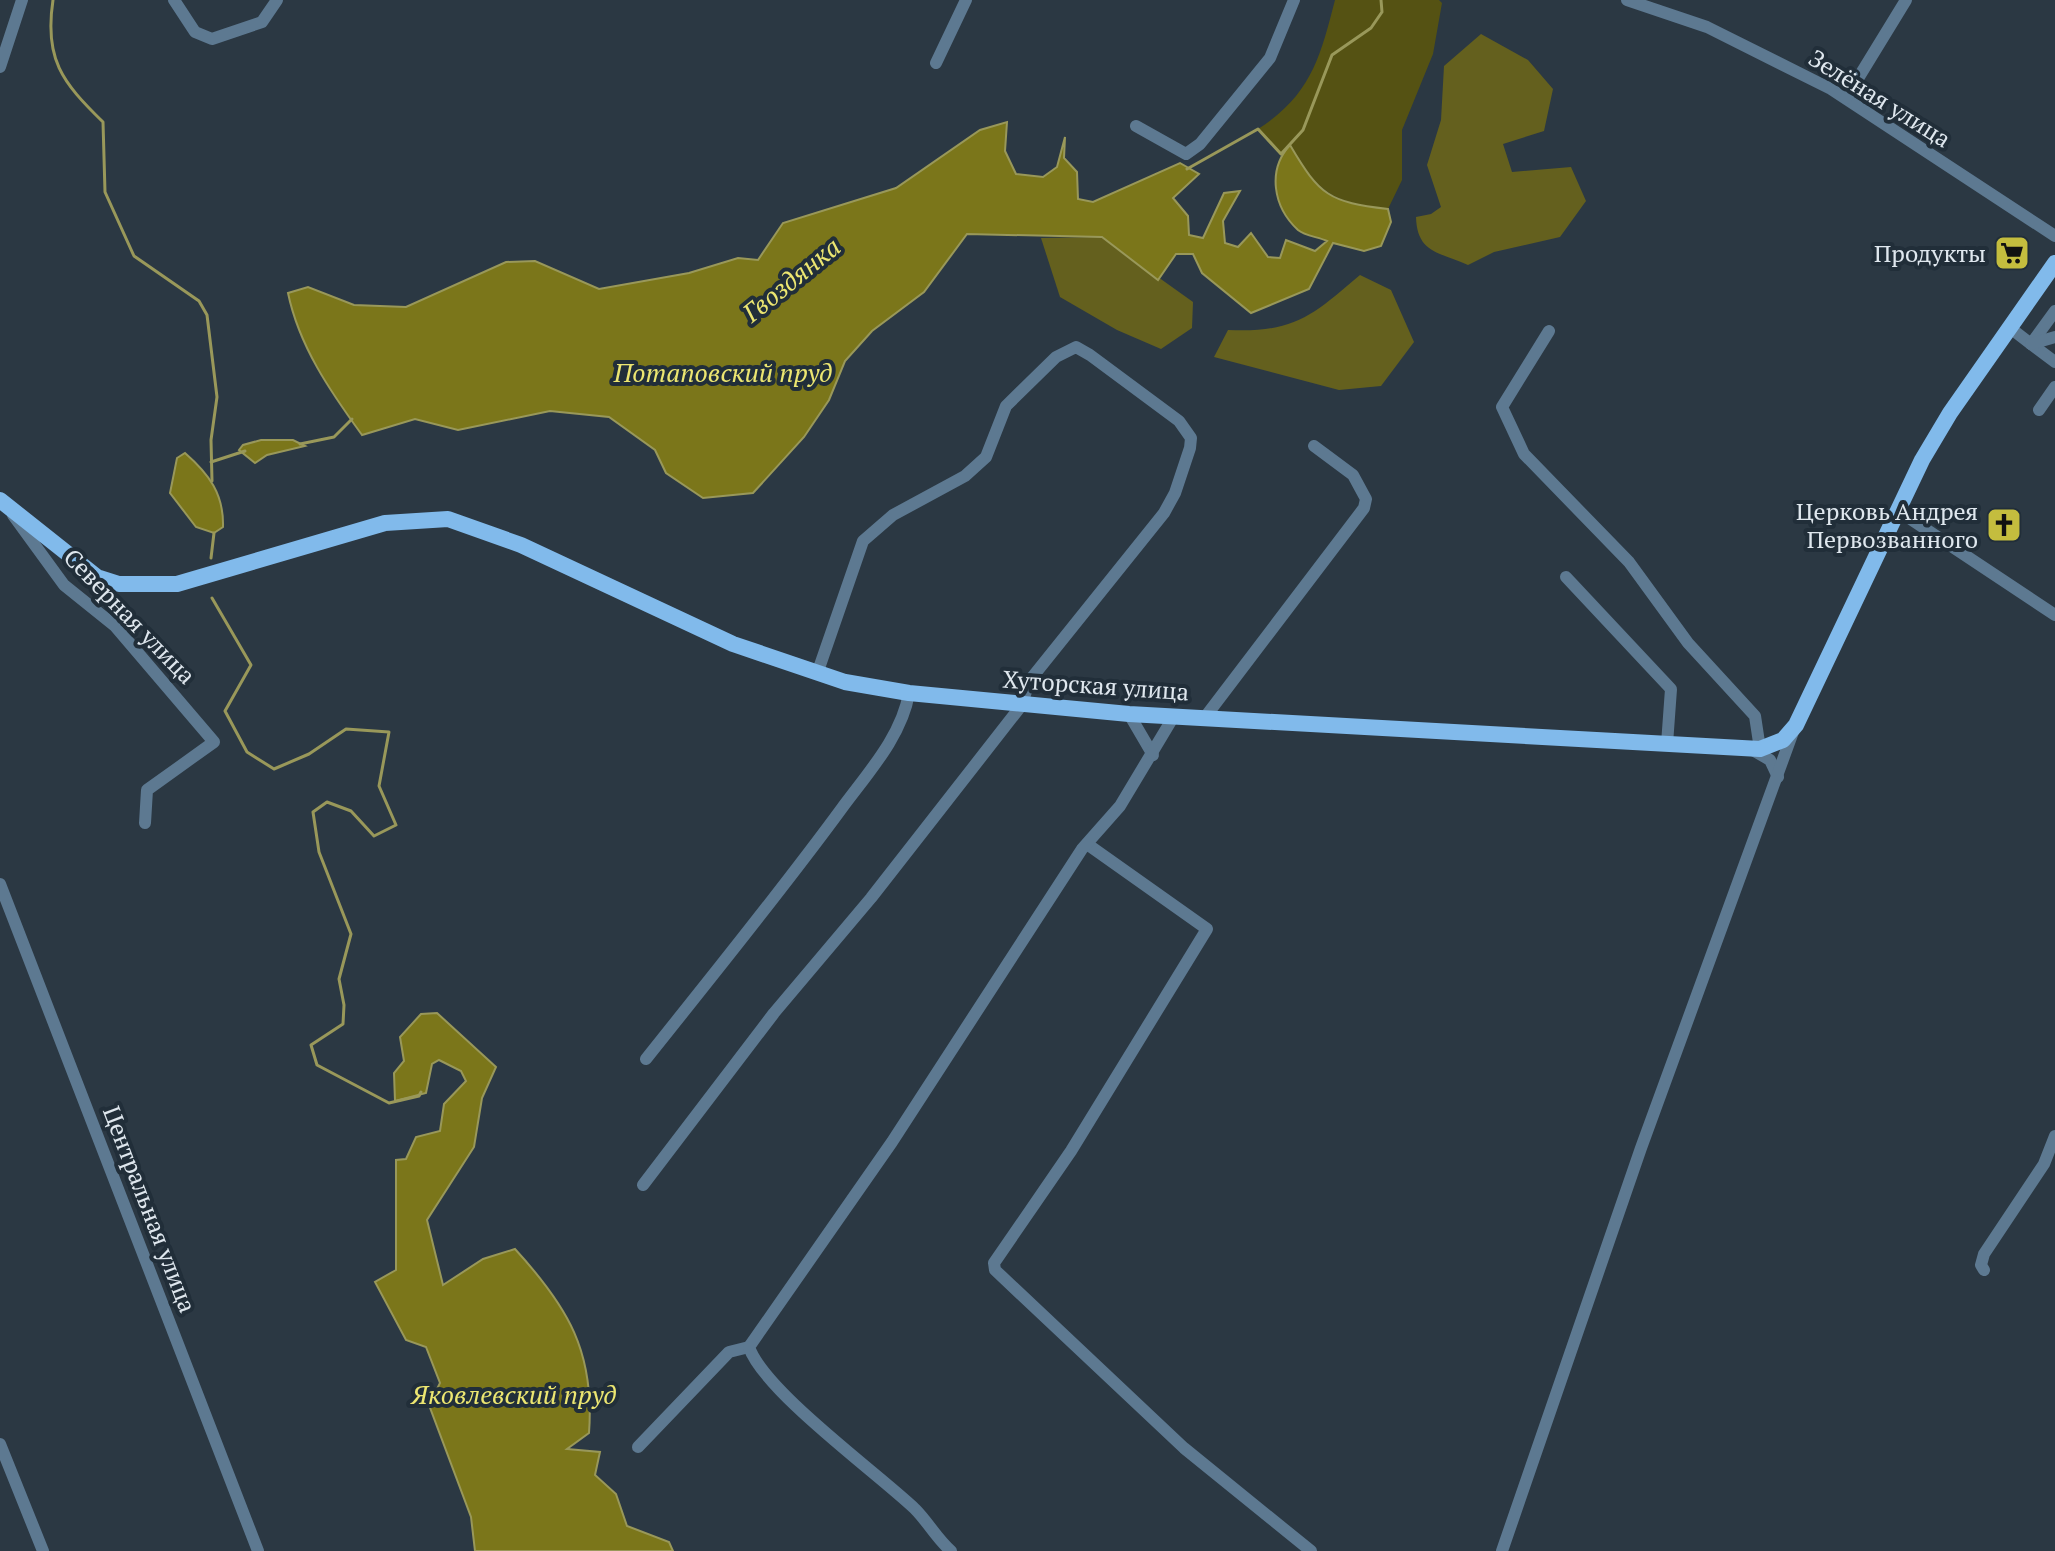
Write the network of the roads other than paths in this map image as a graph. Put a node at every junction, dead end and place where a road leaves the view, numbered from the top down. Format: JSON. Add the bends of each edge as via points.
{"nodes":[{"id":1,"x":22,"y":0,"type":"edge"},
{"id":2,"x":174,"y":0,"type":"edge"},
{"id":3,"x":966,"y":0,"type":"edge"},
{"id":4,"x":1294,"y":0,"type":"edge"},
{"id":5,"x":1627,"y":0,"type":"edge"},
{"id":6,"x":1906,"y":0,"type":"edge"},
{"id":7,"x":275,"y":1,"type":"edge"},
{"id":8,"x":936,"y":63,"type":"dead end"},
{"id":9,"x":0,"y":67,"type":"edge"},
{"id":10,"x":1846,"y":98,"type":"junction"},
{"id":11,"x":1136,"y":126,"type":"dead end"},
{"id":12,"x":2055,"y":236,"type":"edge"},
{"id":13,"x":2055,"y":263,"type":"edge"},
{"id":14,"x":2055,"y":311,"type":"edge"},
{"id":15,"x":2009,"y":327,"type":"junction"},
{"id":16,"x":1549,"y":331,"type":"dead end"},
{"id":17,"x":2055,"y":337,"type":"edge"},
{"id":18,"x":2031,"y":344,"type":"junction"},
{"id":19,"x":2055,"y":362,"type":"edge"},
{"id":20,"x":2055,"y":387,"type":"edge"},
{"id":21,"x":2039,"y":410,"type":"dead end"},
{"id":22,"x":1314,"y":446,"type":"dead end"},
{"id":23,"x":2,"y":501,"type":"edge"},
{"id":24,"x":1897,"y":510,"type":"junction"},
{"id":25,"x":1566,"y":577,"type":"dead end"},
{"id":26,"x":2055,"y":615,"type":"edge"},
{"id":27,"x":818,"y":671,"type":"junction"},
{"id":28,"x":909,"y":693,"type":"junction"},
{"id":29,"x":1021,"y":706,"type":"junction"},
{"id":30,"x":1129,"y":714,"type":"junction"},
{"id":31,"x":1174,"y":716,"type":"junction"},
{"id":32,"x":1206,"y":716,"type":"junction"},
{"id":33,"x":1796,"y":725,"type":"junction"},
{"id":34,"x":1667,"y":744,"type":"junction"},
{"id":35,"x":1756,"y":749,"type":"junction"},
{"id":36,"x":1153,"y":755,"type":"junction"},
{"id":37,"x":1778,"y":777,"type":"junction"},
{"id":38,"x":145,"y":823,"type":"dead end"},
{"id":39,"x":1087,"y":844,"type":"junction"},
{"id":40,"x":0,"y":884,"type":"edge"},
{"id":41,"x":646,"y":1059,"type":"dead end"},
{"id":42,"x":2055,"y":1136,"type":"edge"},
{"id":43,"x":643,"y":1185,"type":"dead end"},
{"id":44,"x":1984,"y":1270,"type":"dead end"},
{"id":45,"x":749,"y":1347,"type":"junction"},
{"id":46,"x":0,"y":1444,"type":"edge"},
{"id":47,"x":638,"y":1447,"type":"dead end"},
{"id":48,"x":43,"y":1551,"type":"edge"},
{"id":49,"x":258,"y":1551,"type":"edge"},
{"id":50,"x":951,"y":1551,"type":"edge"},
{"id":51,"x":1311,"y":1551,"type":"edge"},
{"id":52,"x":1502,"y":1551,"type":"edge"}],
"edges":[{"from":1,"to":9,"type":"street"},
{"from":2,"to":7,"type":"street","via":[[195,32],[212,39],[262,22]]},
{"from":3,"to":8,"type":"street"},
{"from":4,"to":11,"type":"street","via":[[1270,58],[1200,144],[1186,154]]},
{"from":5,"to":10,"type":"street","name":"Зелёная улица","via":[[1707,27]]},
{"from":6,"to":10,"type":"street"},
{"from":10,"to":12,"type":"street","name":"Зелёная улица"},
{"from":13,"to":15,"type":"main road"},
{"from":14,"to":18,"type":"street"},
{"from":15,"to":18,"type":"street"},
{"from":15,"to":24,"type":"main road","via":[[1950,413]]},
{"from":16,"to":35,"type":"street","via":[[1502,407],[1524,454],[1629,562],[1688,643],[1755,716]]},
{"from":17,"to":18,"type":"street"},
{"from":18,"to":19,"type":"street"},
{"from":20,"to":21,"type":"street"},
{"from":22,"to":32,"type":"street","via":[[1353,475],[1366,499],[1364,508]]},
{"from":23,"to":27,"type":"main road","name":"Хуторская улица","via":[[97,577],[142,586],[199,579],[385,523],[448,519],[521,545],[733,644]]},
{"from":23,"to":38,"type":"street","name":"Северная улица","via":[[64,585],[115,626],[214,742],[147,790]]},
{"from":24,"to":26,"type":"street"},
{"from":24,"to":33,"type":"main road"},
{"from":25,"to":34,"type":"street","via":[[1671,689]]},
{"from":27,"to":28,"type":"main road","name":"Хуторская улица","via":[[845,682]]},
{"from":27,"to":29,"type":"street","via":[[863,541],[893,515],[965,476],[986,457],[1006,406],[1056,357],[1076,347],[1179,421],[1191,438],[1190,448],[1164,513],[1030,680]]},
{"from":28,"to":29,"type":"main road","name":"Хуторская улица"},
{"from":28,"to":41,"type":"street","via":[[906,713],[872,766]]},
{"from":29,"to":30,"type":"main road","name":"Хуторская улица"},
{"from":29,"to":43,"type":"street"},
{"from":30,"to":31,"type":"main road","name":"Хуторская улица"},
{"from":30,"to":36,"type":"street"},
{"from":31,"to":32,"type":"main road","name":"Хуторская улица"},
{"from":31,"to":36,"type":"street"},
{"from":32,"to":34,"type":"main road","name":"Хуторская улица"},
{"from":33,"to":35,"type":"main road","via":[[1783,740]]},
{"from":33,"to":37,"type":"street"},
{"from":34,"to":35,"type":"main road","name":"Хуторская улица"},
{"from":35,"to":37,"type":"street","via":[[1770,760]]},
{"from":36,"to":39,"type":"street"},
{"from":37,"to":52,"type":"street","via":[[1641,1148]]},
{"from":39,"to":45,"type":"street","via":[[892,1142]]},
{"from":39,"to":51,"type":"street","via":[[1207,929],[1071,1151],[994,1263],[995,1270],[1184,1448]]},
{"from":40,"to":49,"type":"street","name":"Центральная улица"},
{"from":42,"to":44,"type":"street","via":[[2044,1164],[1984,1254]]},
{"from":45,"to":47,"type":"street","via":[[729,1352]]},
{"from":45,"to":50,"type":"street","via":[[755,1364],[778,1388],[918,1511]]},
{"from":46,"to":48,"type":"street"}]}
